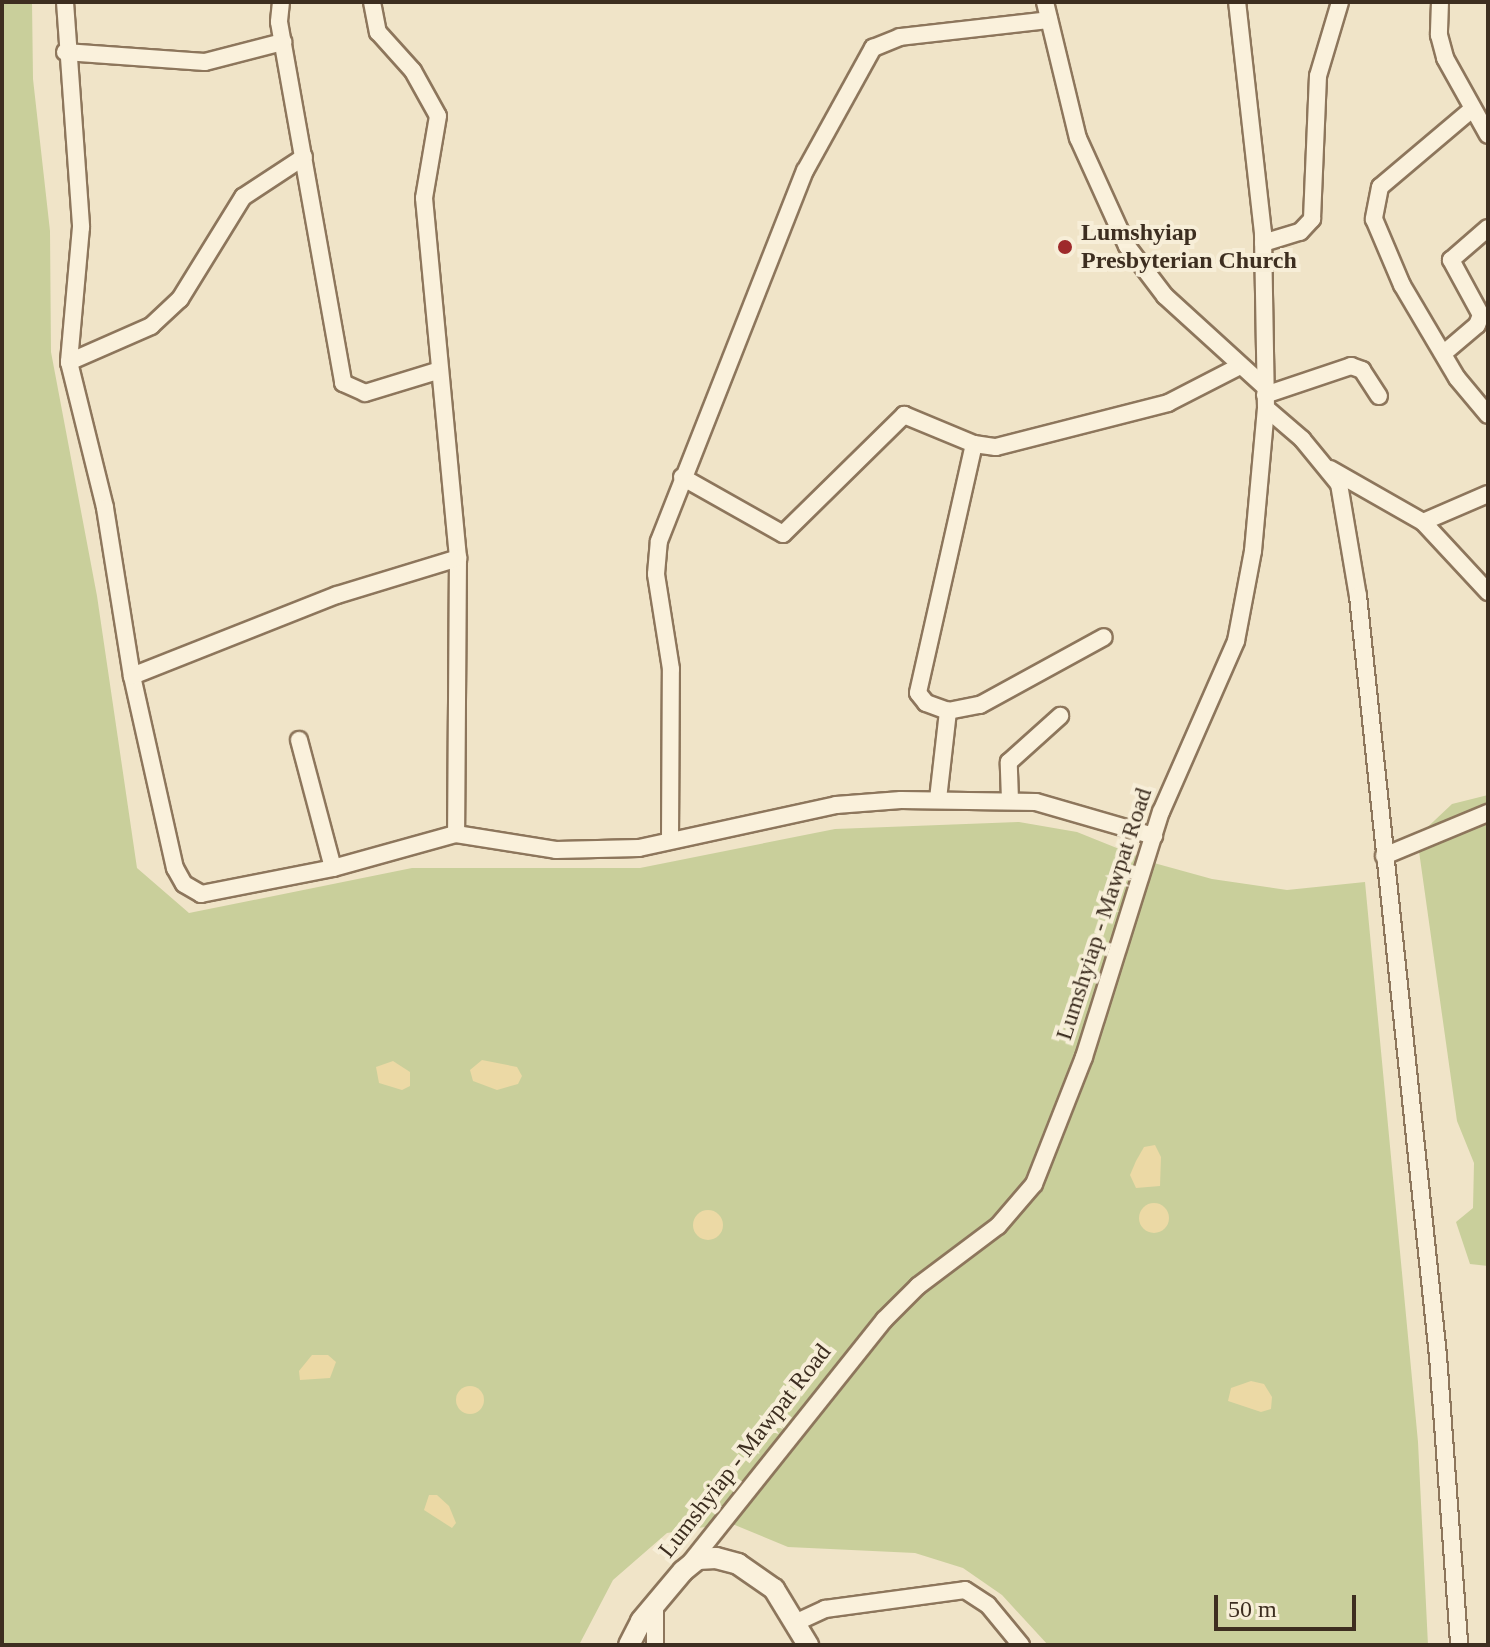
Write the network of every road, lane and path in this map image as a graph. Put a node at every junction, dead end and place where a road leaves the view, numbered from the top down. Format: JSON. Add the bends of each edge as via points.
{"nodes":[{"id":1,"x":65,"y":2,"type":"edge"},
{"id":2,"x":281,"y":2,"type":"edge"},
{"id":3,"x":372,"y":2,"type":"edge"},
{"id":4,"x":1045,"y":2,"type":"edge"},
{"id":5,"x":1237,"y":2,"type":"edge"},
{"id":6,"x":1340,"y":2,"type":"edge"},
{"id":7,"x":1440,"y":2,"type":"edge"},
{"id":8,"x":1049,"y":20,"type":"junction"},
{"id":9,"x":283,"y":42,"type":"junction"},
{"id":10,"x":65,"y":52,"type":"junction"},
{"id":11,"x":1471,"y":110,"type":"junction"},
{"id":12,"x":1488,"y":135,"type":"edge"},
{"id":13,"x":304,"y":157,"type":"junction"},
{"id":14,"x":1488,"y":228,"type":"edge"},
{"id":15,"x":1263,"y":243,"type":"junction"},
{"id":16,"x":1444,"y":353,"type":"junction"},
{"id":17,"x":69,"y":362,"type":"junction"},
{"id":18,"x":1238,"y":367,"type":"junction"},
{"id":19,"x":437,"y":371,"type":"junction"},
{"id":20,"x":1379,"y":396,"type":"dead end"},
{"id":21,"x":1266,"y":397,"type":"junction"},
{"id":22,"x":1488,"y":415,"type":"edge"},
{"id":23,"x":974,"y":444,"type":"junction"},
{"id":24,"x":1329,"y":468,"type":"junction"},
{"id":25,"x":682,"y":477,"type":"junction"},
{"id":26,"x":1488,"y":494,"type":"edge"},
{"id":27,"x":1423,"y":522,"type":"junction"},
{"id":28,"x":458,"y":558,"type":"junction"},
{"id":29,"x":1488,"y":592,"type":"edge"},
{"id":30,"x":1104,"y":637,"type":"dead end"},
{"id":31,"x":132,"y":676,"type":"junction"},
{"id":32,"x":948,"y":711,"type":"junction"},
{"id":33,"x":1060,"y":716,"type":"dead end"},
{"id":34,"x":299,"y":740,"type":"dead end"},
{"id":35,"x":938,"y":799,"type":"junction"},
{"id":36,"x":1010,"y":800,"type":"junction"},
{"id":37,"x":1488,"y":813,"type":"edge"},
{"id":38,"x":456,"y":834,"type":"junction"},
{"id":39,"x":1154,"y":836,"type":"junction"},
{"id":40,"x":670,"y":840,"type":"junction"},
{"id":41,"x":1384,"y":856,"type":"junction"},
{"id":42,"x":333,"y":868,"type":"junction"},
{"id":43,"x":683,"y":1571,"type":"junction"},
{"id":44,"x":655,"y":1603,"type":"junction"},
{"id":45,"x":797,"y":1622,"type":"junction"},
{"id":46,"x":1458,"y":1627,"type":"junction"},
{"id":47,"x":629,"y":1645,"type":"edge"},
{"id":48,"x":655,"y":1645,"type":"edge"},
{"id":49,"x":808,"y":1645,"type":"edge"},
{"id":50,"x":1021,"y":1645,"type":"edge"},
{"id":51,"x":1459,"y":1645,"type":"edge"},
{"id":52,"x":1468,"y":1645,"type":"edge"}],
"edges":[{"from":1,"to":10,"type":"street"},
{"from":2,"to":9,"type":"street"},
{"from":3,"to":19,"type":"street","via":[[378,32],[413,71],[438,116],[424,198]]},
{"from":4,"to":8,"type":"street"},
{"from":5,"to":15,"type":"street","name":"Lumshyiap - Mawpat Road"},
{"from":6,"to":15,"type":"street","via":[[1318,76],[1312,219],[1300,232]]},
{"from":7,"to":11,"type":"street","via":[[1442,47]]},
{"from":8,"to":18,"type":"street","via":[[1078,138],[1127,246],[1144,274]]},
{"from":8,"to":25,"type":"street","via":[[900,37],[873,48],[805,171]]},
{"from":9,"to":10,"type":"street","via":[[205,62]]},
{"from":9,"to":13,"type":"street"},
{"from":10,"to":17,"type":"street","via":[[81,227]]},
{"from":11,"to":12,"type":"street"},
{"from":11,"to":16,"type":"street","via":[[1392,175],[1374,203],[1384,249]]},
{"from":13,"to":17,"type":"street","via":[[243,197],[180,299],[151,326]]},
{"from":13,"to":19,"type":"street","via":[[343,383],[365,393]]},
{"from":14,"to":16,"type":"street","via":[[1451,260],[1481,315],[1477,325]]},
{"from":15,"to":21,"type":"street","name":"Lumshyiap - Mawpat Road"},
{"from":16,"to":22,"type":"street"},
{"from":17,"to":31,"type":"street","via":[[105,508]]},
{"from":18,"to":21,"type":"street"},
{"from":18,"to":23,"type":"street","via":[[1168,403],[1023,442]]},
{"from":19,"to":28,"type":"street"},
{"from":20,"to":21,"type":"street","via":[[1362,370],[1351,366]]},
{"from":21,"to":24,"type":"street"},
{"from":21,"to":39,"type":"street","name":"Lumshyiap - Mawpat Road","via":[[1253,551],[1236,641]]},
{"from":23,"to":25,"type":"street","via":[[916,415],[904,415],[783,534]]},
{"from":23,"to":32,"type":"street","via":[[918,684],[926,703]]},
{"from":24,"to":27,"type":"street"},
{"from":24,"to":41,"type":"street","via":[[1339,484],[1358,596]]},
{"from":25,"to":40,"type":"street","via":[[656,558],[671,669]]},
{"from":26,"to":27,"type":"street"},
{"from":27,"to":29,"type":"street"},
{"from":28,"to":31,"type":"street","via":[[337,595]]},
{"from":28,"to":38,"type":"street"},
{"from":30,"to":32,"type":"street","via":[[980,705]]},
{"from":31,"to":42,"type":"street","via":[[175,868],[184,884],[201,894]]},
{"from":32,"to":35,"type":"street"},
{"from":33,"to":36,"type":"street","via":[[1012,755],[1007,769]]},
{"from":34,"to":42,"type":"street"},
{"from":35,"to":36,"type":"street"},
{"from":35,"to":40,"type":"street","via":[[836,805]]},
{"from":36,"to":39,"type":"street","via":[[1076,810]]},
{"from":37,"to":41,"type":"street"},
{"from":38,"to":40,"type":"street","via":[[512,846],[584,851],[639,848]]},
{"from":38,"to":42,"type":"street"},
{"from":39,"to":43,"type":"street","name":"Lumshyiap - Mawpat Road","via":[[1084,1057],[1034,1184],[998,1226],[918,1286],[884,1320]]},
{"from":41,"to":46,"type":"street","via":[[1438,1356]]},
{"from":43,"to":44,"type":"street","name":"Lumshyiap - Mawpat Road"},
{"from":43,"to":45,"type":"street","via":[[698,1559],[738,1564],[774,1589]]},
{"from":44,"to":47,"type":"street","name":"Lumshyiap - Mawpat Road"},
{"from":44,"to":48,"type":"street"},
{"from":45,"to":49,"type":"street"},
{"from":45,"to":50,"type":"street","via":[[837,1607],[965,1590],[988,1605]]},
{"from":46,"to":51,"type":"street"},
{"from":46,"to":52,"type":"street"}]}
